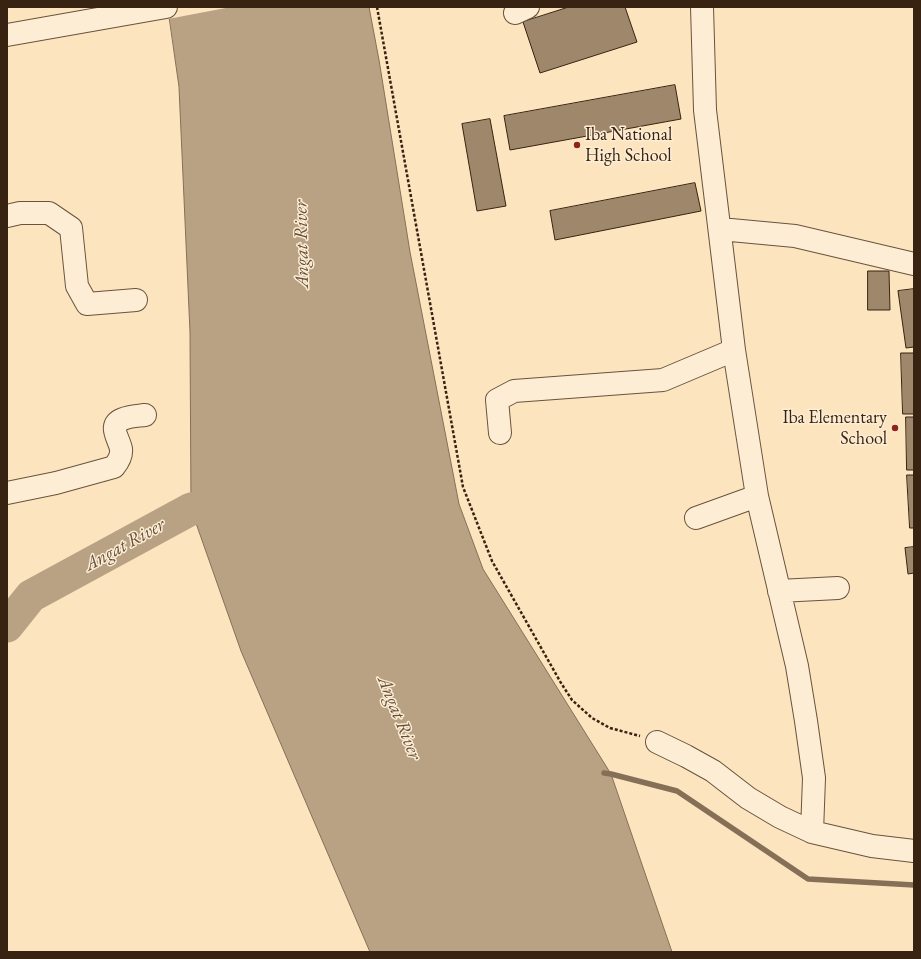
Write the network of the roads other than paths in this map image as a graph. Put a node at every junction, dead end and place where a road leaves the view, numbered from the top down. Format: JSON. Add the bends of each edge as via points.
{"nodes":[{"id":1,"x":702,"y":7,"type":"edge"},
{"id":2,"x":161,"y":8,"type":"edge"},
{"id":3,"x":7,"y":35,"type":"edge"},
{"id":4,"x":7,"y":216,"type":"edge"},
{"id":5,"x":720,"y":229,"type":"junction"},
{"id":6,"x":914,"y":264,"type":"edge"},
{"id":7,"x":136,"y":300,"type":"dead end"},
{"id":8,"x":734,"y":350,"type":"junction"},
{"id":9,"x":146,"y":415,"type":"dead end"},
{"id":10,"x":500,"y":433,"type":"dead end"},
{"id":11,"x":7,"y":493,"type":"edge"},
{"id":12,"x":758,"y":496,"type":"junction"},
{"id":13,"x":696,"y":518,"type":"dead end"},
{"id":14,"x":838,"y":588,"type":"dead end"},
{"id":15,"x":779,"y":590,"type":"junction"},
{"id":16,"x":657,"y":742,"type":"road end"},
{"id":17,"x":812,"y":832,"type":"junction"},
{"id":18,"x":914,"y":851,"type":"edge"}],
"edges":[{"from":1,"to":5,"type":"street","via":[[705,110]]},
{"from":2,"to":3,"type":"street"},
{"from":4,"to":7,"type":"street","via":[[20,213],[49,213],[71,228],[77,286],[87,304]]},
{"from":5,"to":6,"type":"street","via":[[795,236]]},
{"from":5,"to":8,"type":"street"},
{"from":8,"to":10,"type":"street","via":[[663,380],[514,391],[497,400]]},
{"from":8,"to":12,"type":"street"},
{"from":9,"to":11,"type":"street","via":[[123,419],[116,423],[114,429],[121,450],[114,467]]},
{"from":12,"to":13,"type":"street"},
{"from":12,"to":15,"type":"street"},
{"from":14,"to":15,"type":"street"},
{"from":15,"to":17,"type":"street","via":[[797,666],[814,778]]},
{"from":16,"to":17,"type":"street","via":[[713,771],[748,798],[780,817]]},
{"from":17,"to":18,"type":"street","via":[[872,846]]}]}
